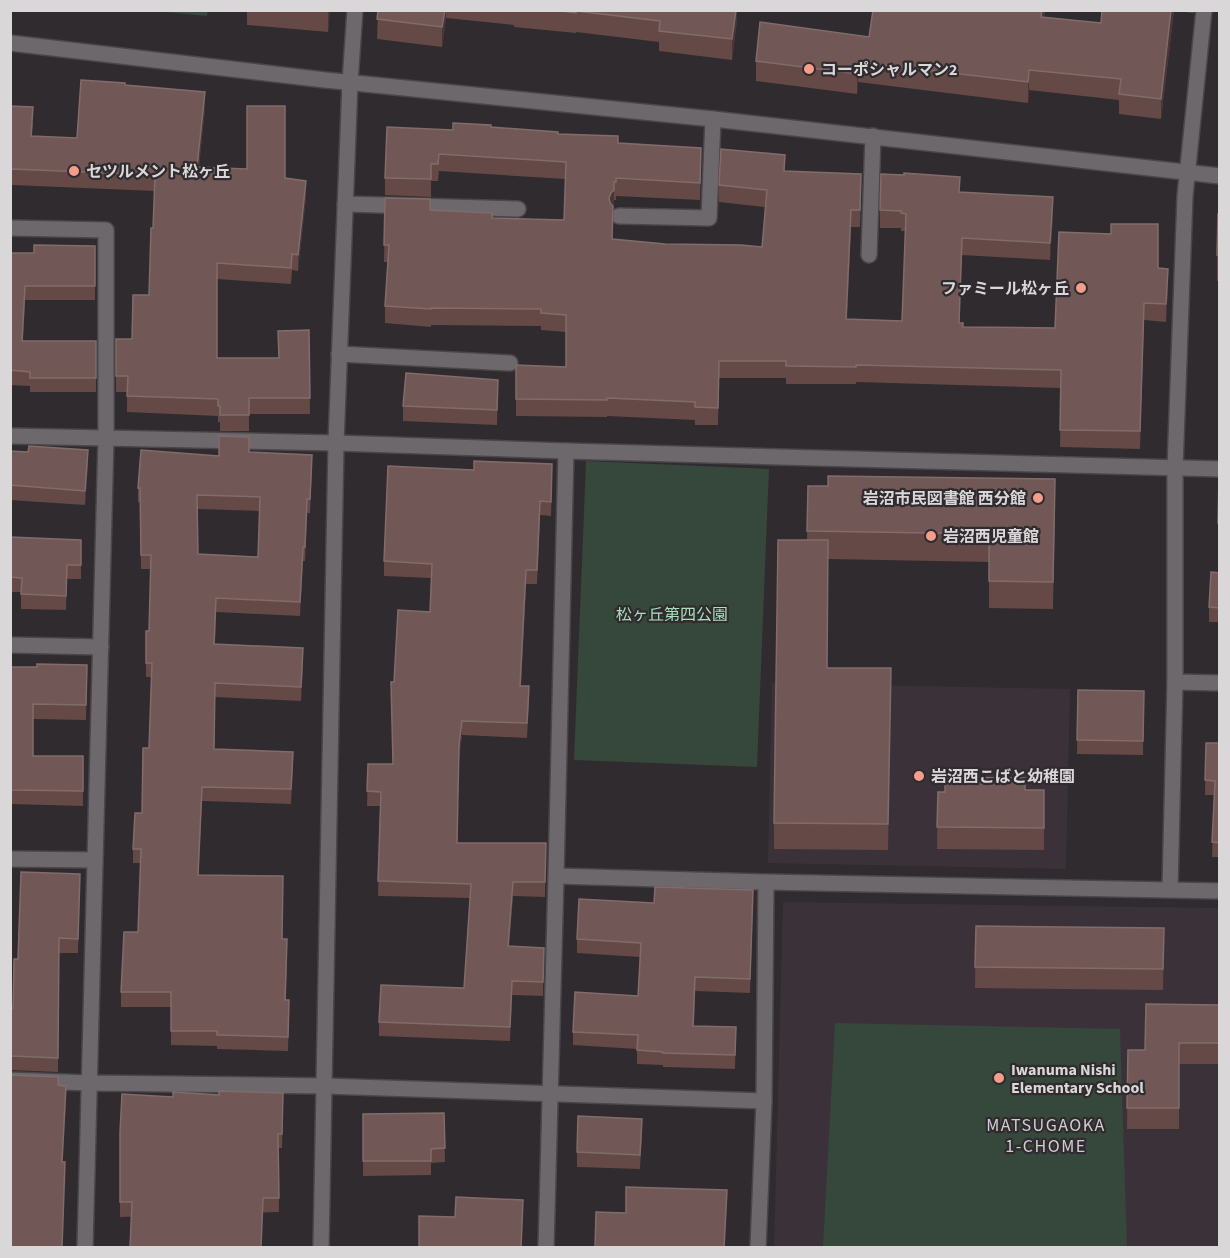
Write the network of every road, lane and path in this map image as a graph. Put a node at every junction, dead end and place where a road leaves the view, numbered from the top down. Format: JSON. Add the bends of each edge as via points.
{"nodes":[{"id":1,"x":355,"y":10,"type":"edge"},
{"id":2,"x":1204,"y":10,"type":"edge"},
{"id":3,"x":10,"y":43,"type":"edge"},
{"id":4,"x":350,"y":82,"type":"junction"},
{"id":5,"x":713,"y":119,"type":"junction"},
{"id":6,"x":873,"y":136,"type":"junction"},
{"id":7,"x":1186,"y":173,"type":"junction"},
{"id":8,"x":1220,"y":176,"type":"edge"},
{"id":9,"x":345,"y":204,"type":"junction"},
{"id":10,"x":518,"y":209,"type":"dead end"},
{"id":11,"x":619,"y":216,"type":"dead end"},
{"id":12,"x":10,"y":228,"type":"edge"},
{"id":13,"x":869,"y":255,"type":"dead end"},
{"id":14,"x":339,"y":354,"type":"junction"},
{"id":15,"x":510,"y":363,"type":"dead end"},
{"id":16,"x":10,"y":436,"type":"edge"},
{"id":17,"x":106,"y":438,"type":"junction"},
{"id":18,"x":336,"y":443,"type":"junction"},
{"id":19,"x":566,"y":451,"type":"junction"},
{"id":20,"x":1175,"y":468,"type":"junction"},
{"id":21,"x":1220,"y":469,"type":"edge"},
{"id":22,"x":10,"y":645,"type":"edge"},
{"id":23,"x":101,"y":647,"type":"junction"},
{"id":24,"x":1174,"y":682,"type":"junction"},
{"id":25,"x":1220,"y":683,"type":"edge"},
{"id":26,"x":10,"y":859,"type":"edge"},
{"id":27,"x":95,"y":860,"type":"junction"},
{"id":28,"x":556,"y":876,"type":"junction"},
{"id":29,"x":766,"y":882,"type":"junction"},
{"id":30,"x":1170,"y":890,"type":"junction"},
{"id":31,"x":1220,"y":891,"type":"edge"},
{"id":32,"x":10,"y":1080,"type":"edge"},
{"id":33,"x":90,"y":1083,"type":"junction"},
{"id":34,"x":325,"y":1086,"type":"junction"},
{"id":35,"x":550,"y":1094,"type":"junction"},
{"id":36,"x":764,"y":1101,"type":"junction"},
{"id":37,"x":85,"y":1248,"type":"edge"},
{"id":38,"x":321,"y":1248,"type":"edge"},
{"id":39,"x":546,"y":1248,"type":"edge"},
{"id":40,"x":758,"y":1248,"type":"edge"}],
"edges":[{"from":1,"to":4,"type":"street"},
{"from":2,"to":7,"type":"street"},
{"from":3,"to":4,"type":"street"},
{"from":4,"to":5,"type":"street"},
{"from":4,"to":9,"type":"street"},
{"from":5,"to":6,"type":"street"},
{"from":5,"to":11,"type":"street","via":[[709,218]]},
{"from":6,"to":7,"type":"street"},
{"from":6,"to":13,"type":"street"},
{"from":7,"to":8,"type":"street"},
{"from":7,"to":20,"type":"street"},
{"from":9,"to":10,"type":"street"},
{"from":9,"to":14,"type":"street"},
{"from":12,"to":17,"type":"street","via":[[106,230]]},
{"from":14,"to":15,"type":"street"},
{"from":14,"to":18,"type":"street"},
{"from":16,"to":17,"type":"street"},
{"from":17,"to":18,"type":"street"},
{"from":17,"to":23,"type":"street"},
{"from":18,"to":19,"type":"street"},
{"from":18,"to":34,"type":"street"},
{"from":19,"to":20,"type":"street"},
{"from":19,"to":28,"type":"street"},
{"from":20,"to":21,"type":"street"},
{"from":20,"to":24,"type":"street"},
{"from":22,"to":23,"type":"street"},
{"from":23,"to":27,"type":"street"},
{"from":24,"to":25,"type":"street"},
{"from":24,"to":30,"type":"street"},
{"from":26,"to":27,"type":"street"},
{"from":27,"to":33,"type":"street"},
{"from":28,"to":29,"type":"street"},
{"from":28,"to":35,"type":"street"},
{"from":29,"to":30,"type":"street"},
{"from":29,"to":36,"type":"street"},
{"from":30,"to":31,"type":"street"},
{"from":32,"to":33,"type":"street"},
{"from":33,"to":34,"type":"street"},
{"from":33,"to":37,"type":"street"},
{"from":34,"to":35,"type":"street"},
{"from":34,"to":38,"type":"street"},
{"from":35,"to":36,"type":"street"},
{"from":35,"to":39,"type":"street"},
{"from":36,"to":40,"type":"street"}]}
